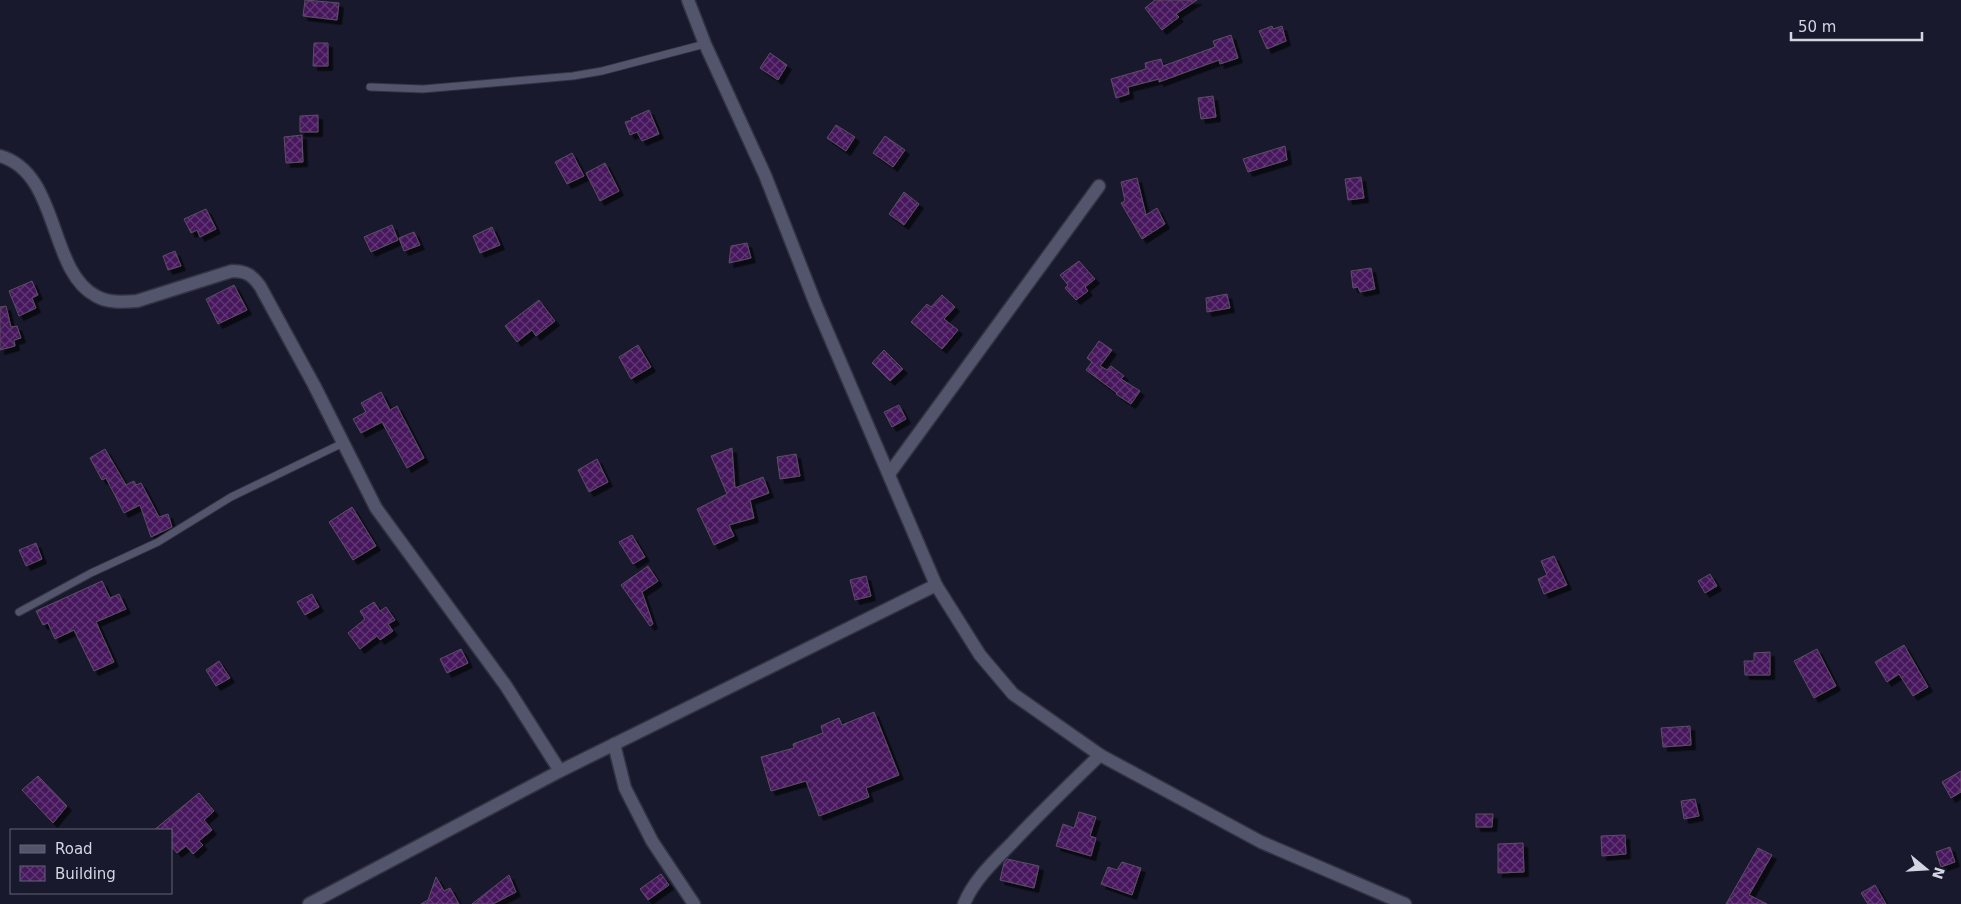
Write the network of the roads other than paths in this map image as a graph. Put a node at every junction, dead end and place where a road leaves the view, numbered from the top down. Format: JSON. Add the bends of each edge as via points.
{"nodes":[{"id":1,"x":688,"y":0,"type":"edge"},
{"id":2,"x":705,"y":44,"type":"junction"},
{"id":3,"x":370,"y":87,"type":"dead end"},
{"id":4,"x":0,"y":156,"type":"edge"},
{"id":5,"x":1099,"y":186,"type":"dead end"},
{"id":6,"x":343,"y":443,"type":"junction"},
{"id":7,"x":889,"y":474,"type":"junction"},
{"id":8,"x":936,"y":585,"type":"junction"},
{"id":9,"x":19,"y":612,"type":"dead end"},
{"id":10,"x":614,"y":744,"type":"junction"},
{"id":11,"x":1100,"y":755,"type":"junction"},
{"id":12,"x":560,"y":771,"type":"junction"},
{"id":13,"x":309,"y":904,"type":"edge"},
{"id":14,"x":694,"y":904,"type":"edge"},
{"id":15,"x":964,"y":904,"type":"edge"},
{"id":16,"x":1405,"y":904,"type":"edge"}],
"edges":[{"from":1,"to":2,"type":"street"},
{"from":2,"to":3,"type":"lane","via":[[573,76],[423,89]]},
{"from":2,"to":7,"type":"street","via":[[765,175],[816,305]]},
{"from":4,"to":6,"type":"street","via":[[15,162],[33,180],[68,263],[82,286],[97,297],[121,303],[137,301],[232,272],[244,271],[253,277]]},
{"from":5,"to":7,"type":"street"},
{"from":6,"to":9,"type":"lane","via":[[231,497],[158,542]]},
{"from":6,"to":12,"type":"street","via":[[376,508],[506,686]]},
{"from":7,"to":8,"type":"street"},
{"from":8,"to":10,"type":"street"},
{"from":8,"to":11,"type":"street","via":[[980,655],[1013,694]]},
{"from":10,"to":12,"type":"street"},
{"from":10,"to":14,"type":"street","via":[[625,788],[652,842]]},
{"from":11,"to":15,"type":"street","via":[[992,863],[968,893]]},
{"from":11,"to":16,"type":"street","via":[[1261,842]]},
{"from":12,"to":13,"type":"street"}]}
